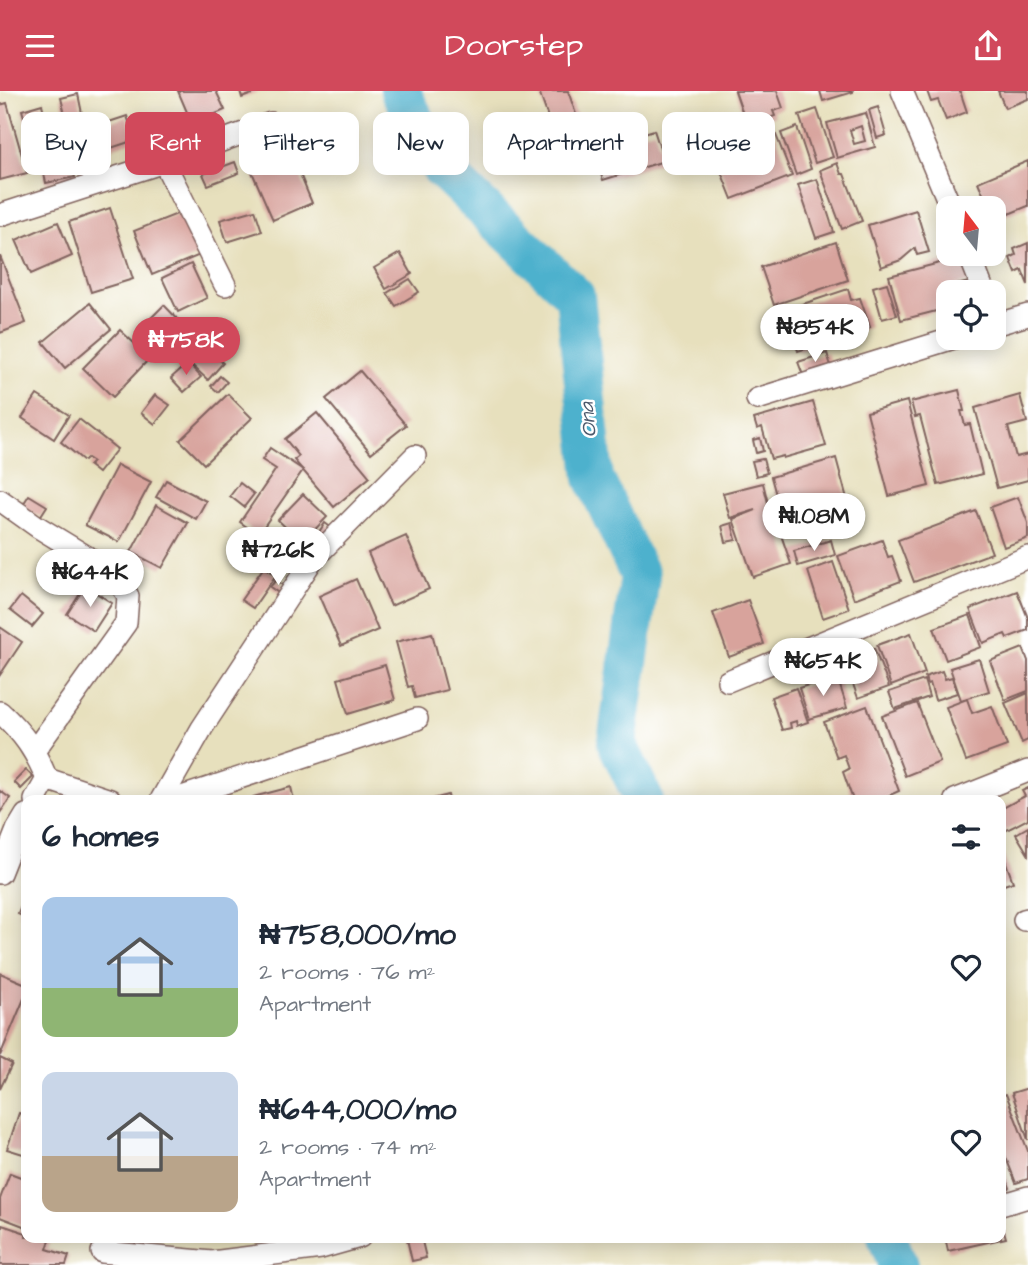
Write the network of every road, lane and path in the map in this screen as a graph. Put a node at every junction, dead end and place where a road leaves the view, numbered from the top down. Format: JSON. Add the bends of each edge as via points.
{"nodes":[{"id":1,"x":902,"y":91,"type":"edge"},
{"id":2,"x":125,"y":175,"type":"edge"},
{"id":3,"x":170,"y":175,"type":"edge"},
{"id":4,"x":946,"y":196,"type":"edge"},
{"id":5,"x":0,"y":215,"type":"edge"},
{"id":6,"x":225,"y":285,"type":"dead end"},
{"id":7,"x":1028,"y":315,"type":"edge"},
{"id":8,"x":1006,"y":320,"type":"edge"},
{"id":9,"x":936,"y":344,"type":"edge"},
{"id":10,"x":757,"y":399,"type":"dead end"},
{"id":11,"x":415,"y":456,"type":"dead end"},
{"id":12,"x":0,"y":501,"type":"edge"},
{"id":13,"x":1028,"y":557,"type":"edge"},
{"id":14,"x":728,"y":681,"type":"dead end"},
{"id":15,"x":0,"y":712,"type":"edge"},
{"id":16,"x":417,"y":719,"type":"dead end"},
{"id":17,"x":35,"y":750,"type":"junction"},
{"id":18,"x":1028,"y":771,"type":"edge"},
{"id":19,"x":47,"y":779,"type":"junction"},
{"id":20,"x":38,"y":795,"type":"edge"},
{"id":21,"x":95,"y":795,"type":"edge"},
{"id":22,"x":164,"y":795,"type":"edge"},
{"id":23,"x":188,"y":795,"type":"edge"},
{"id":24,"x":968,"y":795,"type":"edge"},
{"id":25,"x":21,"y":823,"type":"edge"},
{"id":26,"x":0,"y":873,"type":"edge"},
{"id":27,"x":1028,"y":1197,"type":"edge"},
{"id":28,"x":1006,"y":1204,"type":"edge"},
{"id":29,"x":348,"y":1243,"type":"edge"},
{"id":30,"x":102,"y":1251,"type":"edge"},
{"id":31,"x":321,"y":1257,"type":"edge"}],
"edges":[{"from":1,"to":4,"type":"street"},
{"from":2,"to":5,"type":"street"},
{"from":3,"to":6,"type":"street"},
{"from":7,"to":8,"type":"street"},
{"from":9,"to":10,"type":"street"},
{"from":11,"to":22,"type":"street","via":[[313,559],[202,728]]},
{"from":12,"to":17,"type":"street","via":[[102,566],[128,596],[126,623]]},
{"from":13,"to":14,"type":"street"},
{"from":15,"to":17,"type":"street"},
{"from":16,"to":23,"type":"street"},
{"from":17,"to":19,"type":"street"},
{"from":18,"to":24,"type":"street"},
{"from":19,"to":20,"type":"street"},
{"from":19,"to":21,"type":"street"},
{"from":25,"to":26,"type":"street"},
{"from":27,"to":28,"type":"street"},
{"from":29,"to":31,"type":"street"},
{"from":30,"to":31,"type":"street","via":[[212,1262]]}]}
